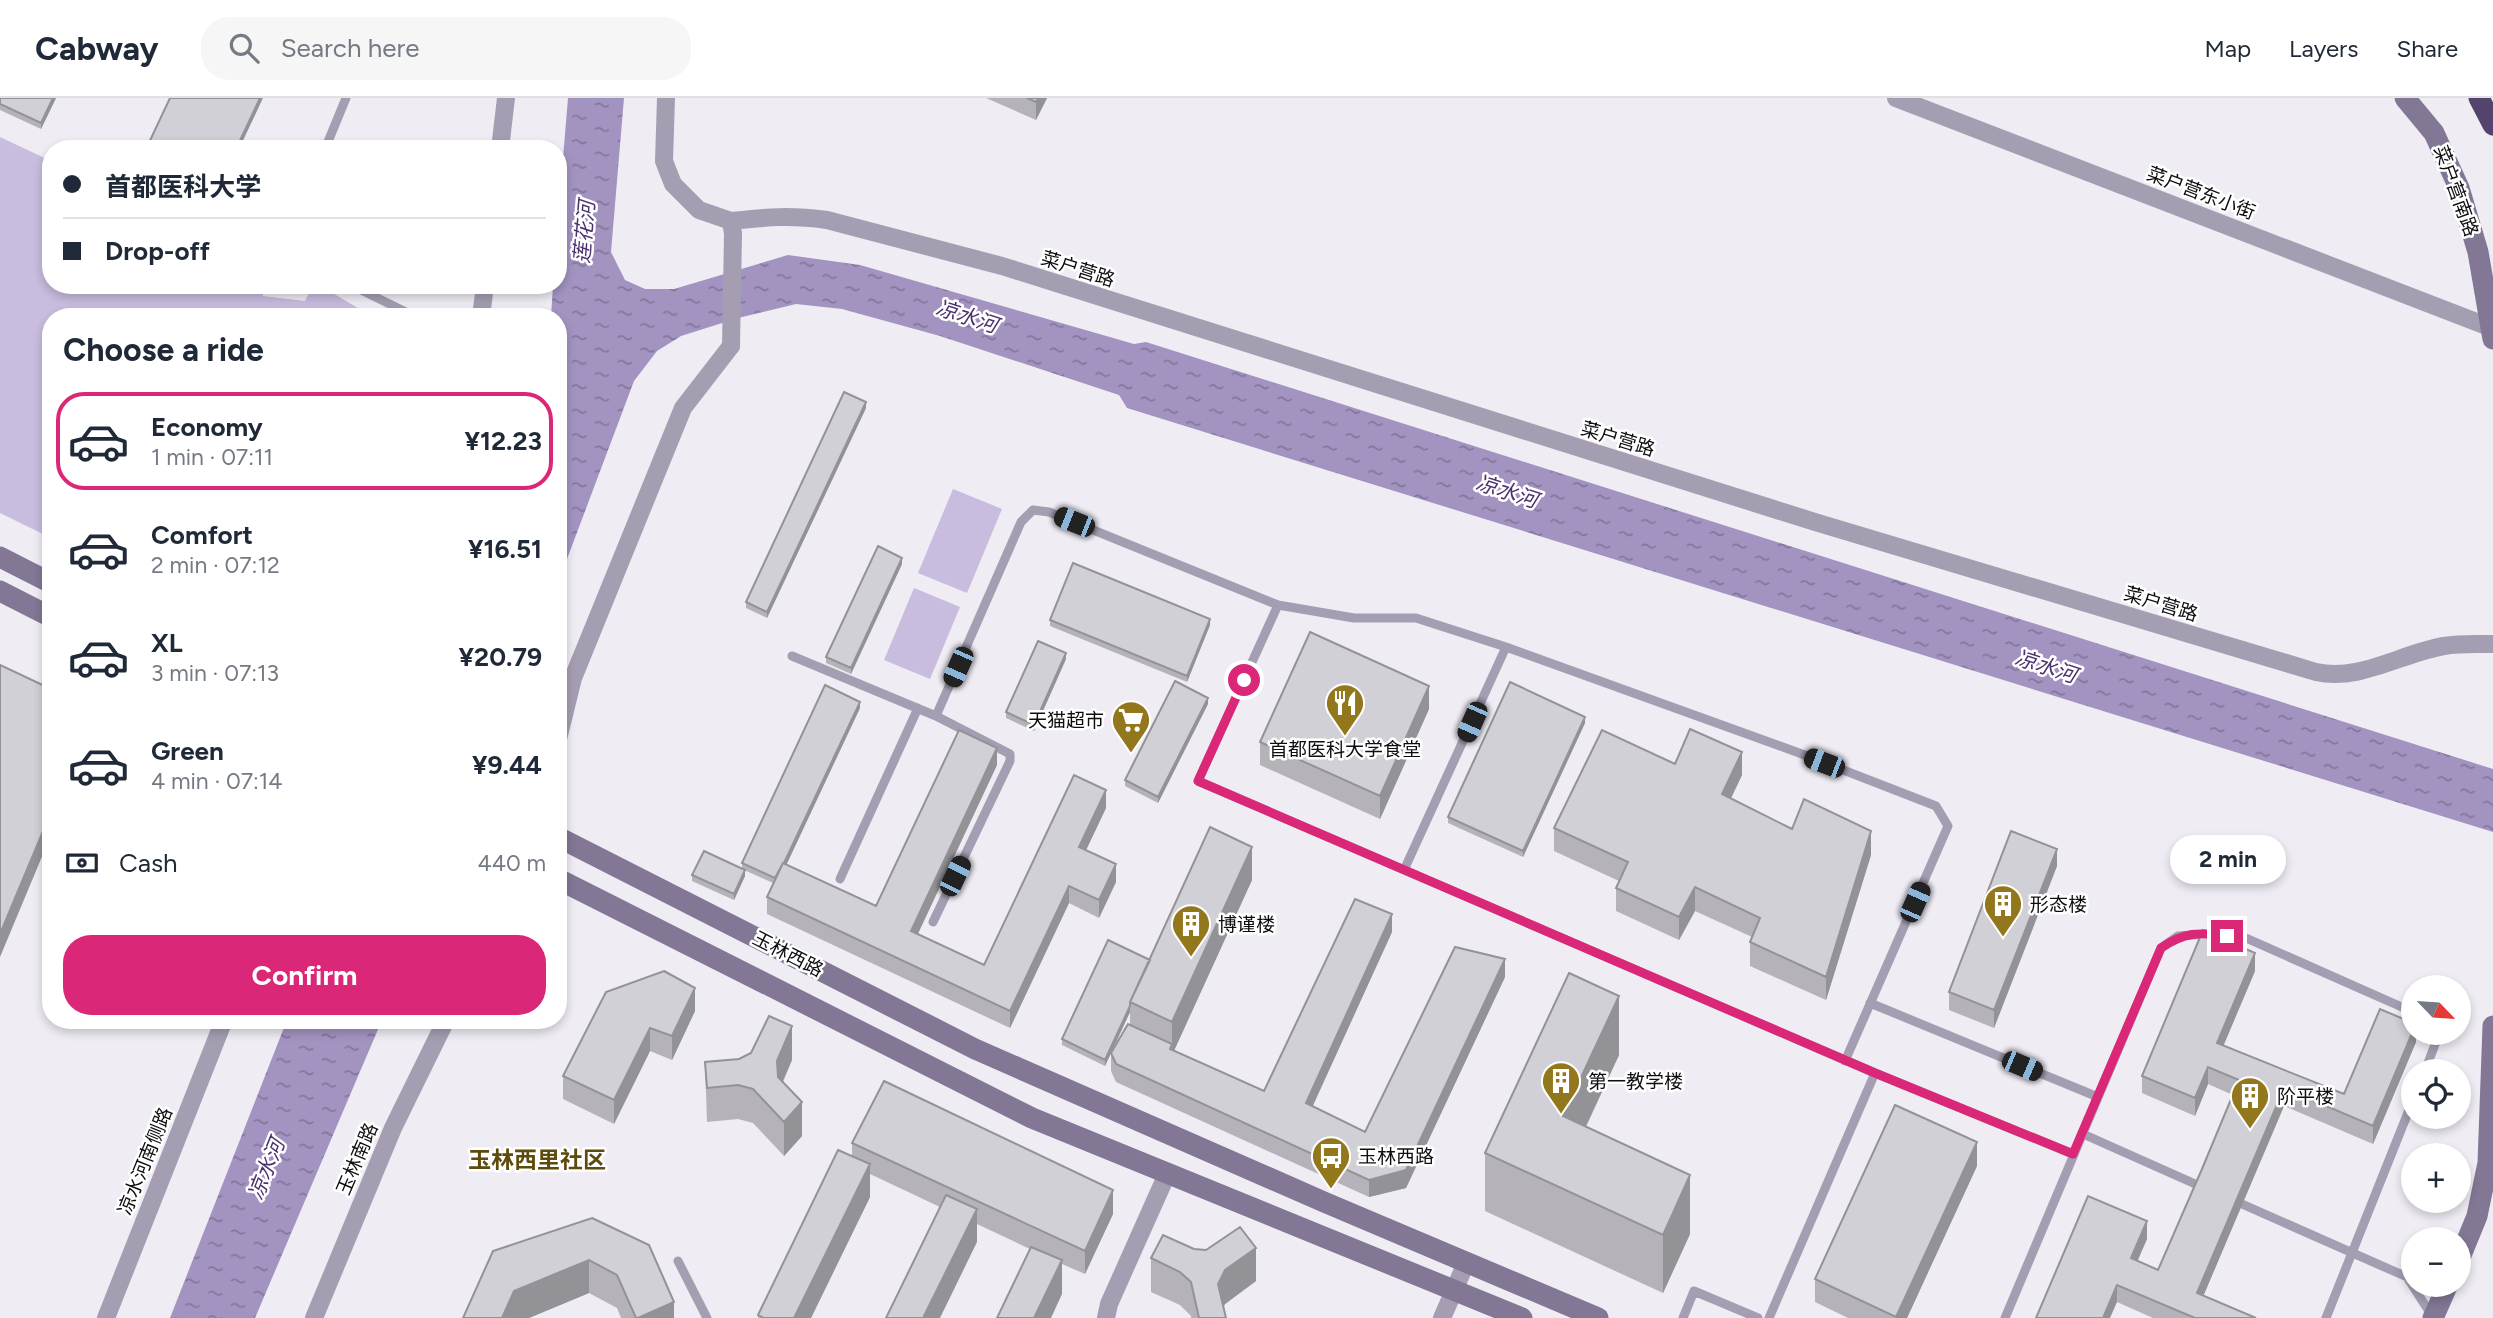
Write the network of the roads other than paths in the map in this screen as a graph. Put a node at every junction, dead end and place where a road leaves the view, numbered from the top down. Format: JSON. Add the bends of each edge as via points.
{"nodes":[{"id":1,"x":346,"y":98,"type":"edge"},
{"id":2,"x":506,"y":98,"type":"edge"},
{"id":3,"x":666,"y":98,"type":"edge"},
{"id":4,"x":1896,"y":98,"type":"edge"},
{"id":5,"x":2405,"y":98,"type":"edge"},
{"id":6,"x":2479,"y":98,"type":"edge"},
{"id":7,"x":2493,"y":125,"type":"edge"},
{"id":8,"x":329,"y":140,"type":"edge"},
{"id":9,"x":501,"y":140,"type":"edge"},
{"id":10,"x":732,"y":227,"type":"junction"},
{"id":11,"x":2486,"y":257,"type":"edge"},
{"id":12,"x":369,"y":294,"type":"edge"},
{"id":13,"x":398,"y":308,"type":"edge"},
{"id":14,"x":2492,"y":333,"type":"edge"},
{"id":15,"x":0,"y":557,"type":"edge"},
{"id":16,"x":42,"y":578,"type":"edge"},
{"id":17,"x":0,"y":591,"type":"edge"},
{"id":18,"x":1278,"y":605,"type":"junction"},
{"id":19,"x":42,"y":612,"type":"edge"},
{"id":20,"x":2493,"y":644,"type":"edge"},
{"id":21,"x":1506,"y":647,"type":"junction"},
{"id":22,"x":792,"y":656,"type":"dead end"},
{"id":23,"x":567,"y":702,"type":"edge"},
{"id":24,"x":918,"y":708,"type":"junction"},
{"id":25,"x":936,"y":716,"type":"junction"},
{"id":26,"x":567,"y":841,"type":"edge"},
{"id":27,"x":1404,"y":870,"type":"junction"},
{"id":28,"x":840,"y":879,"type":"dead end"},
{"id":29,"x":567,"y":884,"type":"edge"},
{"id":30,"x":933,"y":922,"type":"dead end"},
{"id":31,"x":1870,"y":1003,"type":"junction"},
{"id":32,"x":2401,"y":1007,"type":"edge"},
{"id":33,"x":2493,"y":1026,"type":"edge"},
{"id":34,"x":220,"y":1029,"type":"edge"},
{"id":35,"x":442,"y":1029,"type":"edge"},
{"id":36,"x":1846,"y":1061,"type":"junction"},
{"id":37,"x":1875,"y":1073,"type":"junction"},
{"id":38,"x":2098,"y":1097,"type":"junction"},
{"id":39,"x":2401,"y":1129,"type":"edge"},
{"id":40,"x":2083,"y":1134,"type":"junction"},
{"id":41,"x":2073,"y":1154,"type":"junction"},
{"id":42,"x":1167,"y":1174,"type":"junction"},
{"id":43,"x":2202,"y":1187,"type":"edge"},
{"id":44,"x":2242,"y":1204,"type":"edge"},
{"id":45,"x":2471,"y":1231,"type":"edge"},
{"id":46,"x":2352,"y":1253,"type":"junction"},
{"id":47,"x":678,"y":1261,"type":"dead end"},
{"id":48,"x":1466,"y":1263,"type":"junction"},
{"id":49,"x":1454,"y":1289,"type":"junction"},
{"id":50,"x":2442,"y":1297,"type":"edge"},
{"id":51,"x":106,"y":1318,"type":"edge"},
{"id":52,"x":314,"y":1318,"type":"edge"},
{"id":53,"x":707,"y":1318,"type":"edge"},
{"id":54,"x":1106,"y":1318,"type":"edge"},
{"id":55,"x":1442,"y":1318,"type":"edge"},
{"id":56,"x":1522,"y":1318,"type":"edge"},
{"id":57,"x":1598,"y":1318,"type":"edge"},
{"id":58,"x":1682,"y":1318,"type":"edge"},
{"id":59,"x":1758,"y":1318,"type":"edge"},
{"id":60,"x":1769,"y":1318,"type":"edge"},
{"id":61,"x":2005,"y":1318,"type":"edge"},
{"id":62,"x":2326,"y":1318,"type":"edge"},
{"id":63,"x":2433,"y":1318,"type":"edge"}],
"edges":[{"from":1,"to":8,"type":"lane"},
{"from":2,"to":9,"type":"street"},
{"from":3,"to":10,"type":"street","name":"菜户营路","via":[[664,161],[673,184],[699,210]]},
{"from":4,"to":14,"type":"street","name":"菜户营东小街"},
{"from":5,"to":11,"type":"street","name":"菜户营南路","via":[[2434,133]]},
{"from":6,"to":7,"type":"highway"},
{"from":10,"to":20,"type":"street","name":"菜户营路","via":[[782,215],[827,220],[1002,266],[1802,518],[2328,675],[2445,645]]},
{"from":10,"to":23,"type":"street","bridge":true,"via":[[731,346],[683,408]]},
{"from":11,"to":14,"type":"street","name":"菜户营南路"},
{"from":12,"to":13,"type":"lane"},
{"from":15,"to":16,"type":"street"},
{"from":17,"to":19,"type":"street"},
{"from":18,"to":21,"type":"lane","via":[[1354,618],[1416,618]]},
{"from":18,"to":25,"type":"lane","via":[[1049,512],[1033,510],[1021,522]]},
{"from":18,"to":27,"type":"lane","via":[[1198,781]]},
{"from":21,"to":27,"type":"lane"},
{"from":21,"to":31,"type":"lane","via":[[1936,806],[1948,826]]},
{"from":22,"to":24,"type":"lane"},
{"from":24,"to":25,"type":"lane"},
{"from":24,"to":28,"type":"lane"},
{"from":25,"to":30,"type":"lane","via":[[1010,754],[1010,761]]},
{"from":26,"to":48,"type":"street","name":"玉林西路","via":[[975,1049]]},
{"from":27,"to":36,"type":"lane"},
{"from":29,"to":42,"type":"street","name":"玉林西路","via":[[1032,1118]]},
{"from":31,"to":36,"type":"lane"},
{"from":31,"to":38,"type":"lane"},
{"from":32,"to":38,"type":"lane","via":[[2246,938],[2178,936],[2161,948]]},
{"from":33,"to":45,"type":"street","via":[[2488,1163]]},
{"from":34,"to":51,"type":"street","name":"凉水河南侧路"},
{"from":35,"to":52,"type":"street","name":"玉林南路","via":[[393,1128]]},
{"from":36,"to":37,"type":"lane"},
{"from":37,"to":41,"type":"lane"},
{"from":37,"to":60,"type":"lane"},
{"from":38,"to":40,"type":"lane"},
{"from":39,"to":46,"type":"lane"},
{"from":40,"to":41,"type":"lane"},
{"from":40,"to":43,"type":"lane"},
{"from":41,"to":61,"type":"lane"},
{"from":42,"to":49,"type":"street","name":"玉林西路"},
{"from":42,"to":54,"type":"street"},
{"from":44,"to":46,"type":"lane"},
{"from":46,"to":62,"type":"lane"},
{"from":46,"to":63,"type":"lane","via":[[2407,1278]]},
{"from":47,"to":53,"type":"lane"},
{"from":48,"to":49,"type":"street"},
{"from":48,"to":57,"type":"street","name":"玉林西路"},
{"from":49,"to":55,"type":"street"},
{"from":49,"to":56,"type":"street","name":"玉林西路"},
{"from":50,"to":63,"type":"street"},
{"from":58,"to":59,"type":"lane","via":[[1694,1291]]}]}
